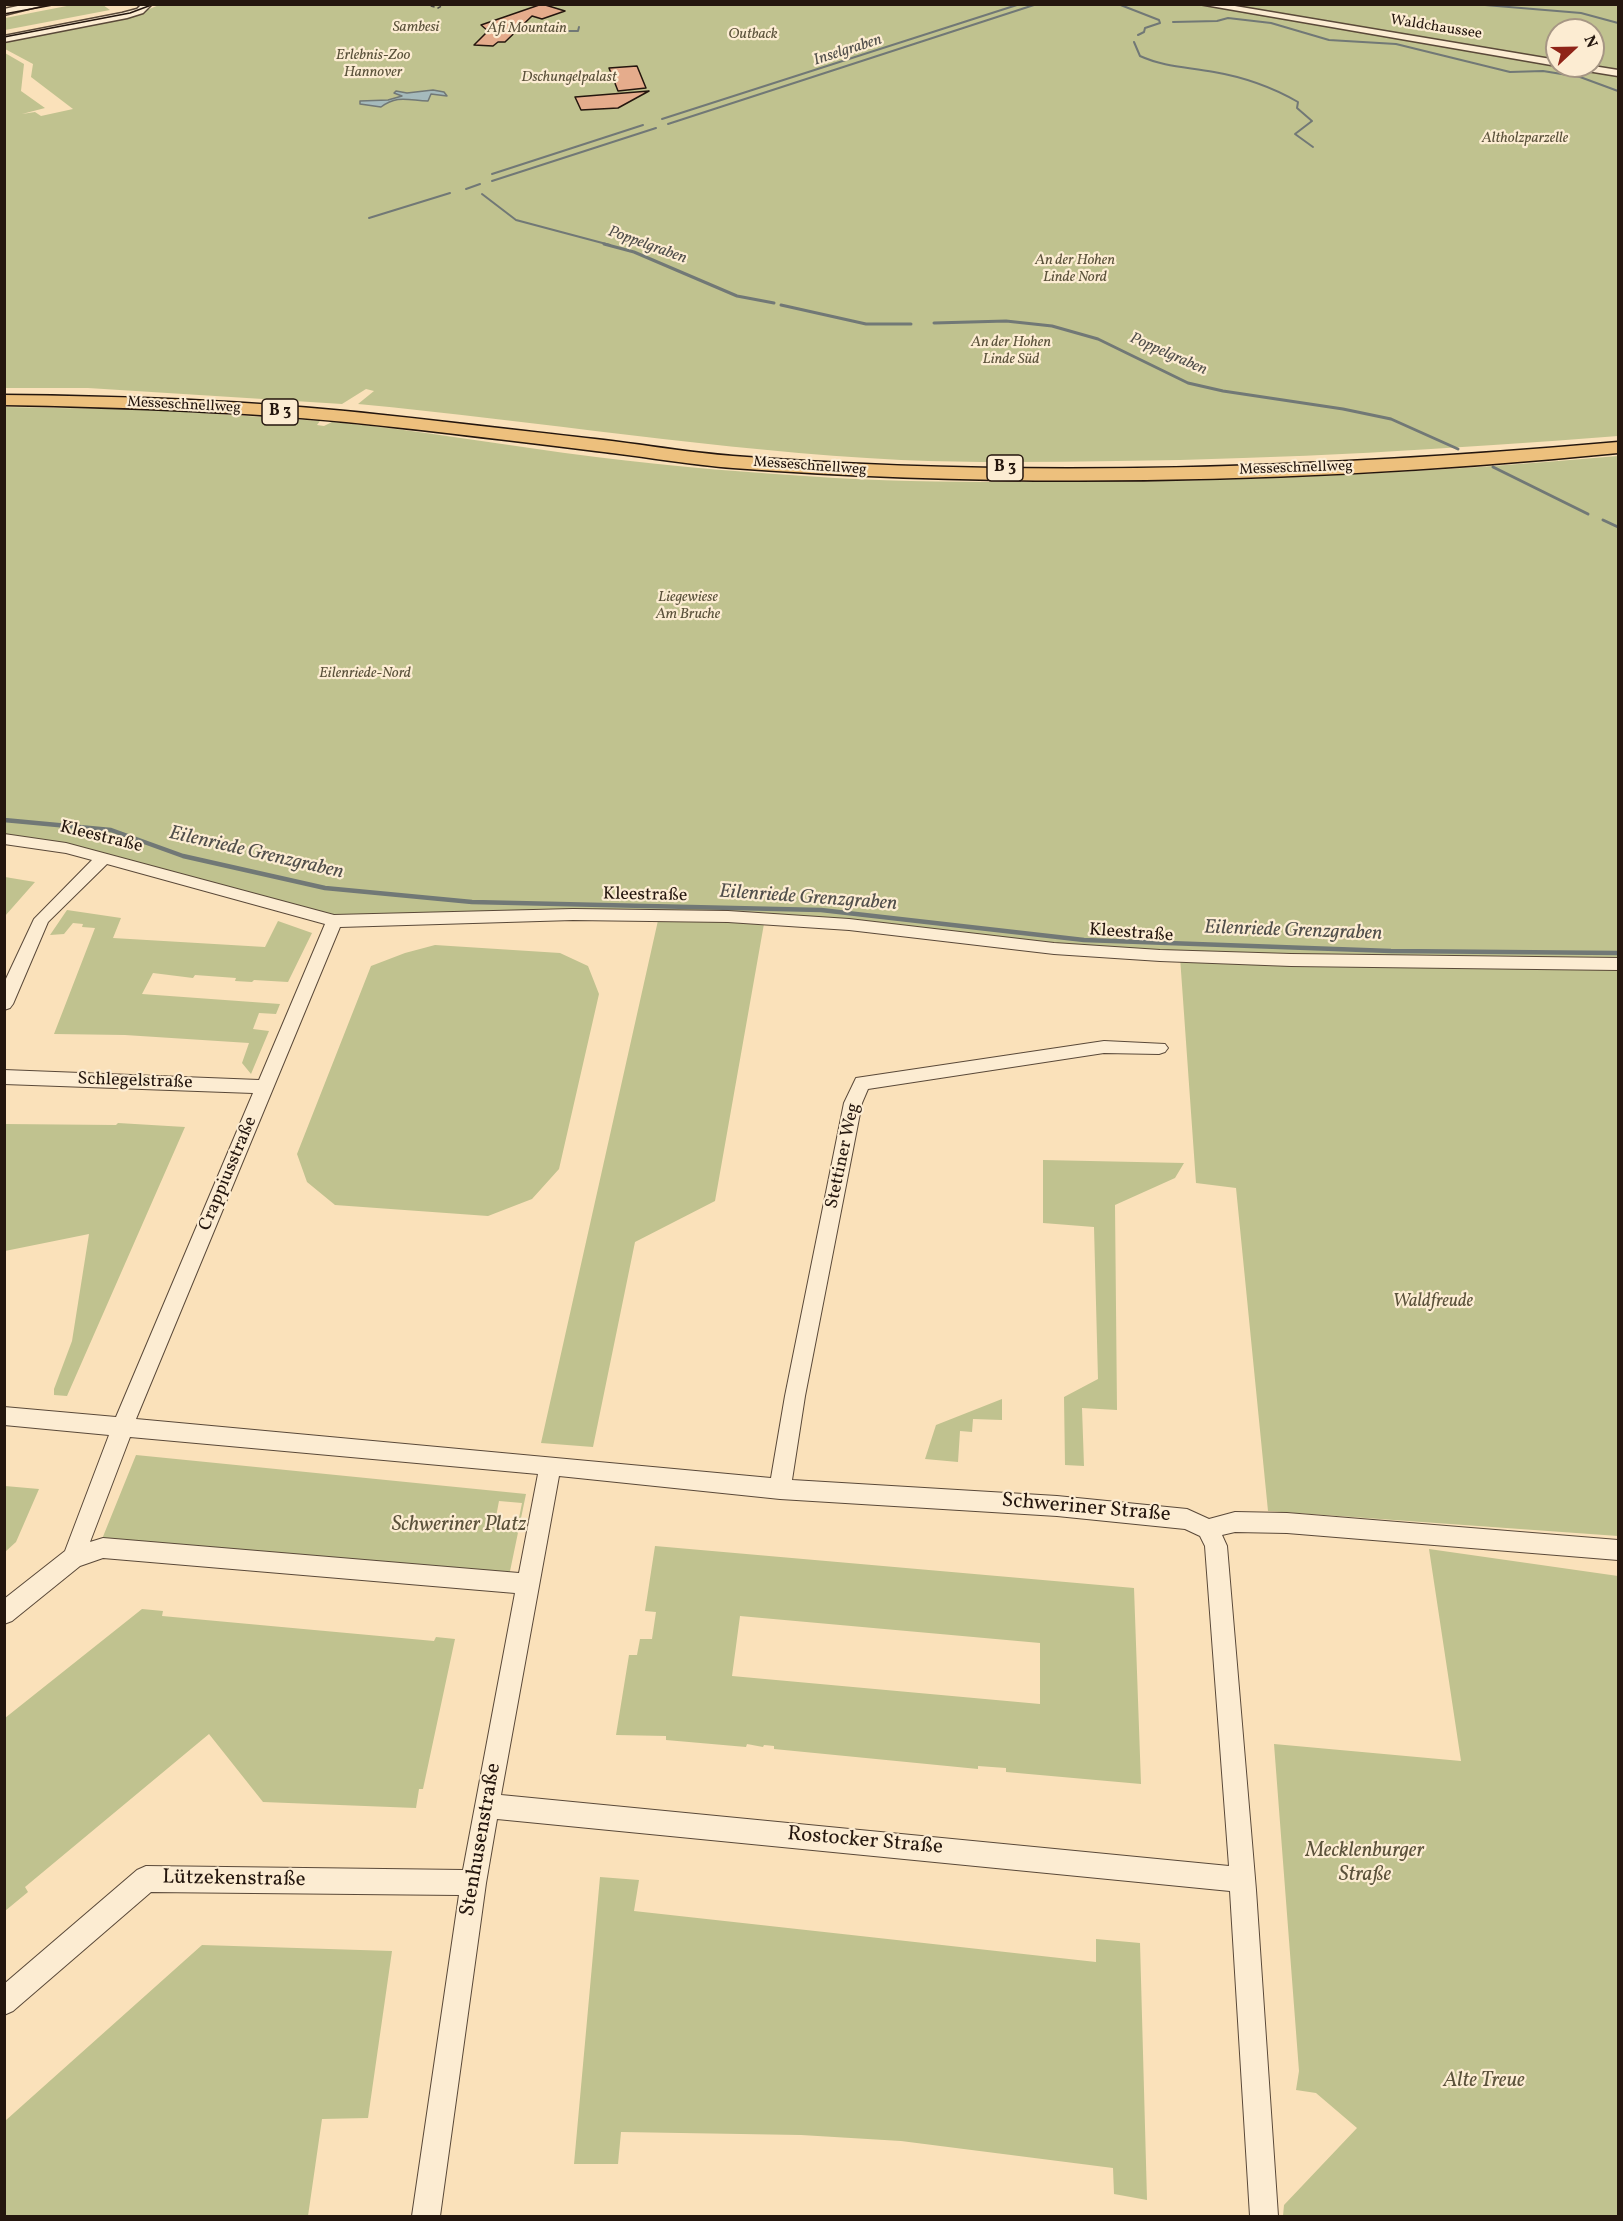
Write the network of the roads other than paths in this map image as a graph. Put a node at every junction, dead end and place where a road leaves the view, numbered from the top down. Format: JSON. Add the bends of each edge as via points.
{"nodes":[{"id":1,"x":44,"y":4,"type":"edge"},
{"id":2,"x":143,"y":4,"type":"edge"},
{"id":3,"x":148,"y":4,"type":"edge"},
{"id":4,"x":1203,"y":4,"type":"edge"},
{"id":5,"x":4,"y":12,"type":"edge"},
{"id":6,"x":133,"y":14,"type":"junction"},
{"id":7,"x":4,"y":39,"type":"edge"},
{"id":8,"x":1545,"y":61,"type":"edge"},
{"id":9,"x":4,"y":394,"type":"edge"},
{"id":10,"x":4,"y":400,"type":"edge"},
{"id":11,"x":1618,"y":441,"type":"edge"},
{"id":12,"x":1618,"y":448,"type":"edge"},
{"id":13,"x":4,"y":839,"type":"edge"},
{"id":14,"x":104,"y":858,"type":"junction"},
{"id":15,"x":334,"y":921,"type":"junction"},
{"id":16,"x":1618,"y":964,"type":"edge"},
{"id":17,"x":4,"y":1004,"type":"edge"},
{"id":18,"x":1159,"y":1048,"type":"dead end"},
{"id":19,"x":4,"y":1077,"type":"edge"},
{"id":20,"x":265,"y":1087,"type":"junction"},
{"id":21,"x":4,"y":1416,"type":"edge"},
{"id":22,"x":123,"y":1426,"type":"junction"},
{"id":23,"x":550,"y":1466,"type":"junction"},
{"id":24,"x":780,"y":1490,"type":"junction"},
{"id":25,"x":1208,"y":1529,"type":"junction"},
{"id":26,"x":1618,"y":1550,"type":"edge"},
{"id":27,"x":73,"y":1558,"type":"junction"},
{"id":28,"x":528,"y":1584,"type":"junction"},
{"id":29,"x":4,"y":1613,"type":"edge"},
{"id":30,"x":487,"y":1806,"type":"junction"},
{"id":31,"x":1242,"y":1880,"type":"junction"},
{"id":32,"x":473,"y":1883,"type":"junction"},
{"id":33,"x":4,"y":2002,"type":"edge"},
{"id":34,"x":426,"y":2217,"type":"edge"},
{"id":35,"x":1264,"y":2217,"type":"edge"}],
"edges":[{"from":1,"to":5,"type":"street"},
{"from":2,"to":6,"type":"street"},
{"from":3,"to":6,"type":"street"},
{"from":4,"to":8,"type":"street","name":"Waldchaussee"},
{"from":6,"to":7,"type":"street"},
{"from":9,"to":11,"type":"highway","name":"Messeschnellweg","number":"B 3","via":[[215,400],[393,415],[729,454],[911,466],[1101,469],[1252,464]]},
{"from":10,"to":12,"type":"highway","name":"Messeschnellweg","number":"B 3","via":[[209,406],[389,421],[727,461],[911,472],[1209,473],[1412,464]]},
{"from":13,"to":14,"type":"street","name":"Kleestraße"},
{"from":14,"to":15,"type":"street","name":"Kleestraße"},
{"from":14,"to":17,"type":"street","via":[[42,919]]},
{"from":15,"to":16,"type":"street","name":"Kleestraße","via":[[611,914],[765,918],[1090,952],[1180,957]]},
{"from":15,"to":20,"type":"street","name":"Crappiusstraße"},
{"from":18,"to":24,"type":"street","name":"Stettiner Weg","via":[[1104,1047],[862,1083],[849,1122]]},
{"from":19,"to":20,"type":"street","name":"Schlegelstraße"},
{"from":20,"to":22,"type":"street","name":"Crappiusstraße"},
{"from":21,"to":22,"type":"street"},
{"from":22,"to":23,"type":"street"},
{"from":22,"to":27,"type":"street","name":"Crappiusstraße"},
{"from":23,"to":24,"type":"street","name":"Schweriner Straße"},
{"from":23,"to":28,"type":"street","name":"Stenhusenstraße"},
{"from":24,"to":25,"type":"street","name":"Schweriner Straße","via":[[1047,1505],[1187,1519]]},
{"from":25,"to":26,"type":"street","via":[[1236,1522],[1287,1523]]},
{"from":25,"to":31,"type":"street","via":[[1216,1546]]},
{"from":27,"to":28,"type":"street","via":[[103,1548]]},
{"from":27,"to":29,"type":"street"},
{"from":28,"to":30,"type":"street","name":"Stenhusenstraße"},
{"from":30,"to":31,"type":"street","name":"Rostocker Straße"},
{"from":30,"to":32,"type":"street","name":"Stenhusenstraße"},
{"from":31,"to":35,"type":"street"},
{"from":32,"to":33,"type":"street","name":"Lützekenstraße","via":[[146,1879]]},
{"from":32,"to":34,"type":"street","name":"Stenhusenstraße"}]}
